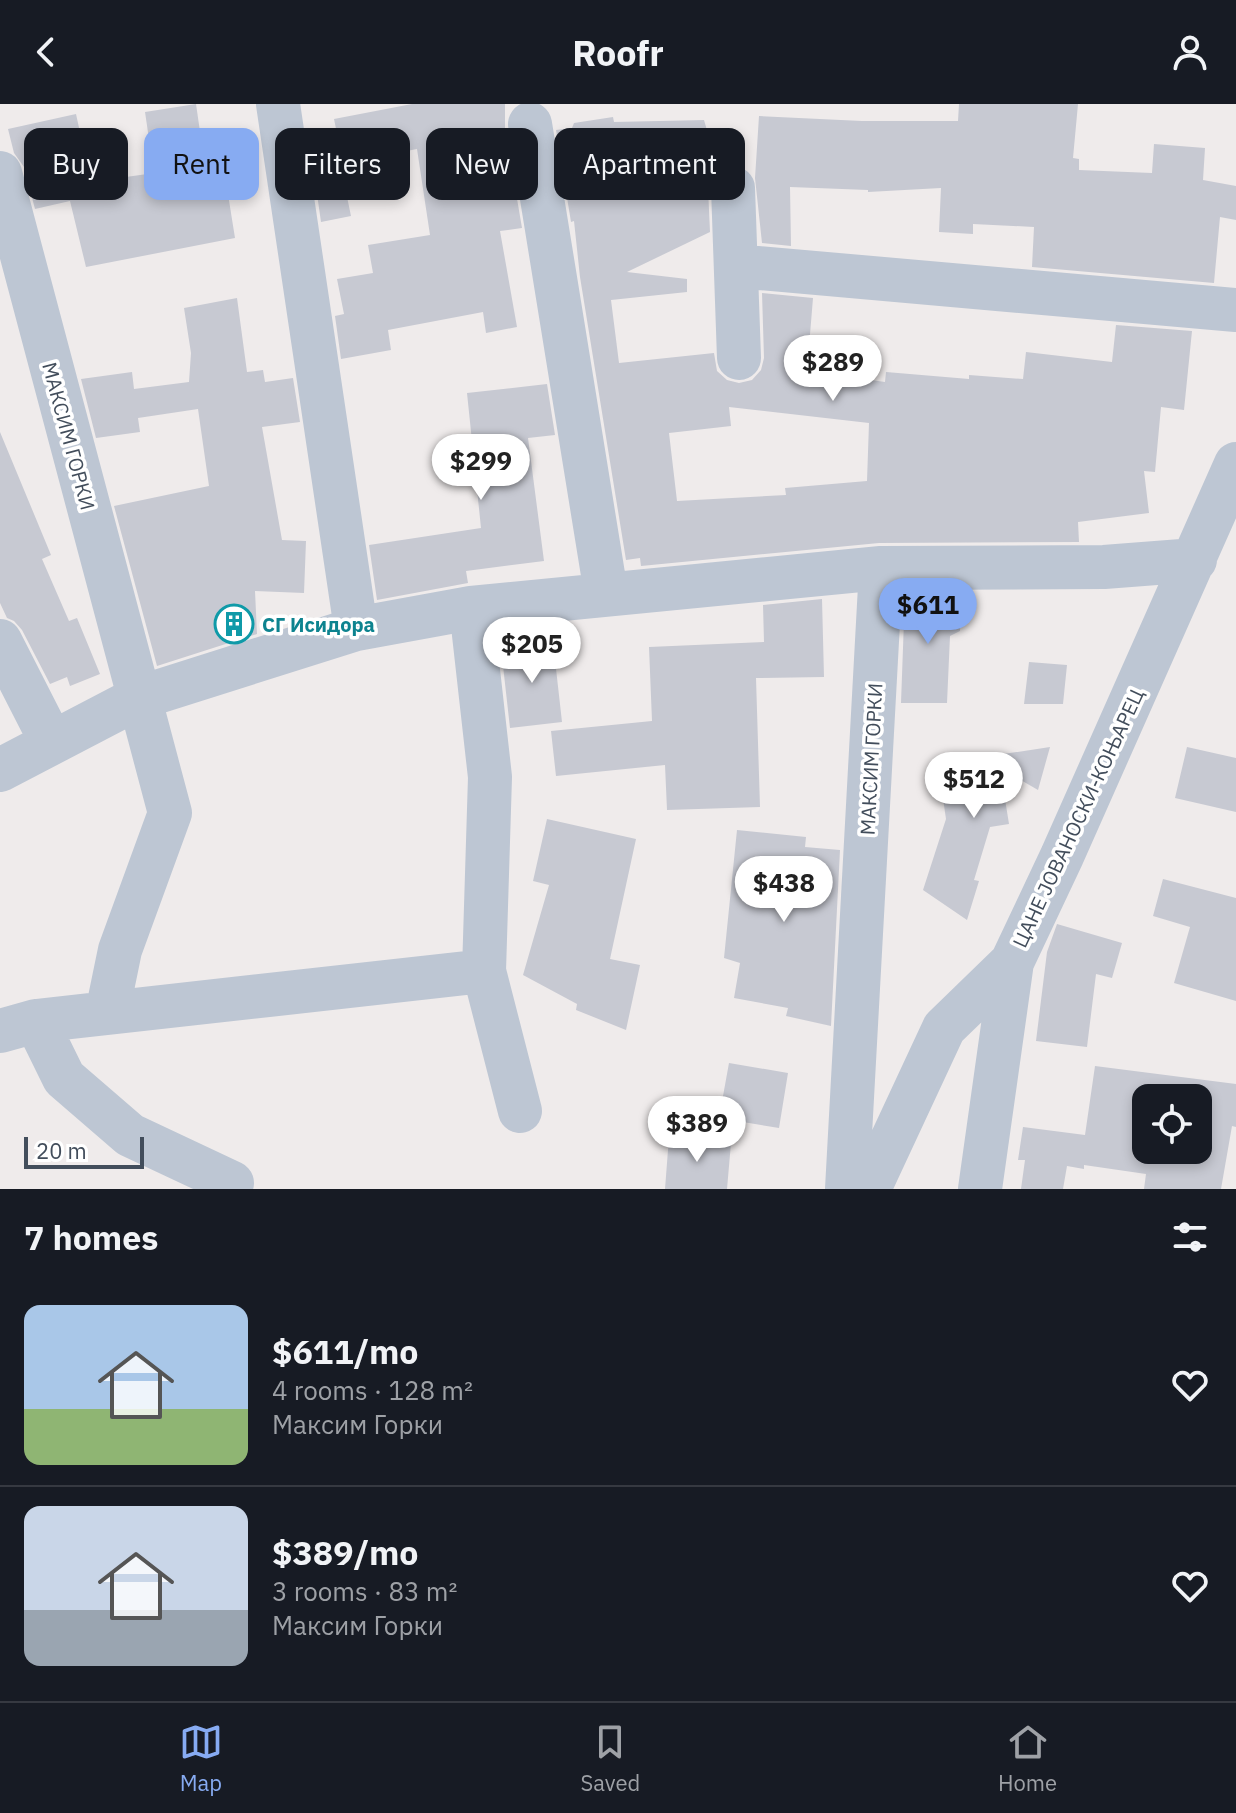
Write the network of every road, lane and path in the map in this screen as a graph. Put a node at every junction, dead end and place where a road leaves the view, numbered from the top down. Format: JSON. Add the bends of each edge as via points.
{"nodes":[{"id":1,"x":278,"y":104,"type":"edge"},
{"id":2,"x":530,"y":124,"type":"dead end"},
{"id":3,"x":0,"y":173,"type":"edge"},
{"id":4,"x":733,"y":200,"type":"edge"},
{"id":5,"x":736,"y":266,"type":"junction"},
{"id":6,"x":1236,"y":310,"type":"edge"},
{"id":7,"x":739,"y":358,"type":"dead end"},
{"id":8,"x":1236,"y":464,"type":"edge"},
{"id":9,"x":1195,"y":560,"type":"junction"},
{"id":10,"x":881,"y":568,"type":"junction"},
{"id":11,"x":606,"y":593,"type":"junction"},
{"id":12,"x":471,"y":608,"type":"junction"},
{"id":13,"x":356,"y":629,"type":"junction"},
{"id":14,"x":0,"y":641,"type":"edge"},
{"id":15,"x":138,"y":698,"type":"junction"},
{"id":16,"x":52,"y":743,"type":"junction"},
{"id":17,"x":0,"y":770,"type":"edge"},
{"id":18,"x":1012,"y":962,"type":"junction"},
{"id":19,"x":484,"y":971,"type":"junction"},
{"id":20,"x":107,"y":1013,"type":"junction"},
{"id":21,"x":18,"y":1026,"type":"edge"},
{"id":22,"x":520,"y":1111,"type":"dead end"},
{"id":23,"x":232,"y":1183,"type":"dead end"},
{"id":24,"x":847,"y":1189,"type":"edge"},
{"id":25,"x":869,"y":1189,"type":"edge"},
{"id":26,"x":980,"y":1189,"type":"edge"}],
"edges":[{"from":1,"to":13,"type":"street"},
{"from":2,"to":11,"type":"street"},
{"from":3,"to":15,"type":"street","name":"МАКСИМ ГОРКИ"},
{"from":4,"to":5,"type":"street"},
{"from":5,"to":6,"type":"street"},
{"from":5,"to":7,"type":"street"},
{"from":8,"to":9,"type":"street","name":"ЦАНЕ ЈОВАНОСКИ-КОЊАРЕЦ"},
{"from":9,"to":10,"type":"street","via":[[1104,567]]},
{"from":9,"to":18,"type":"street","name":"ЦАНЕ ЈОВАНОСКИ-КОЊАРЕЦ"},
{"from":10,"to":11,"type":"street"},
{"from":10,"to":24,"type":"street","name":"МАКСИМ ГОРКИ"},
{"from":11,"to":12,"type":"street"},
{"from":12,"to":13,"type":"street"},
{"from":12,"to":19,"type":"street","via":[[490,777]]},
{"from":13,"to":15,"type":"street"},
{"from":14,"to":16,"type":"street"},
{"from":15,"to":16,"type":"street"},
{"from":15,"to":20,"type":"street","name":"МАКСИМ ГОРКИ","via":[[170,813],[120,950]]},
{"from":16,"to":17,"type":"street"},
{"from":18,"to":25,"type":"street","via":[[944,1028]]},
{"from":18,"to":26,"type":"street","name":"ЦАНЕ ЈОВАНОСКИ-КОЊАРЕЦ"},
{"from":19,"to":20,"type":"street"},
{"from":19,"to":22,"type":"street"},
{"from":20,"to":21,"type":"street"},
{"from":21,"to":23,"type":"street","via":[[64,1078],[130,1135]]}]}
